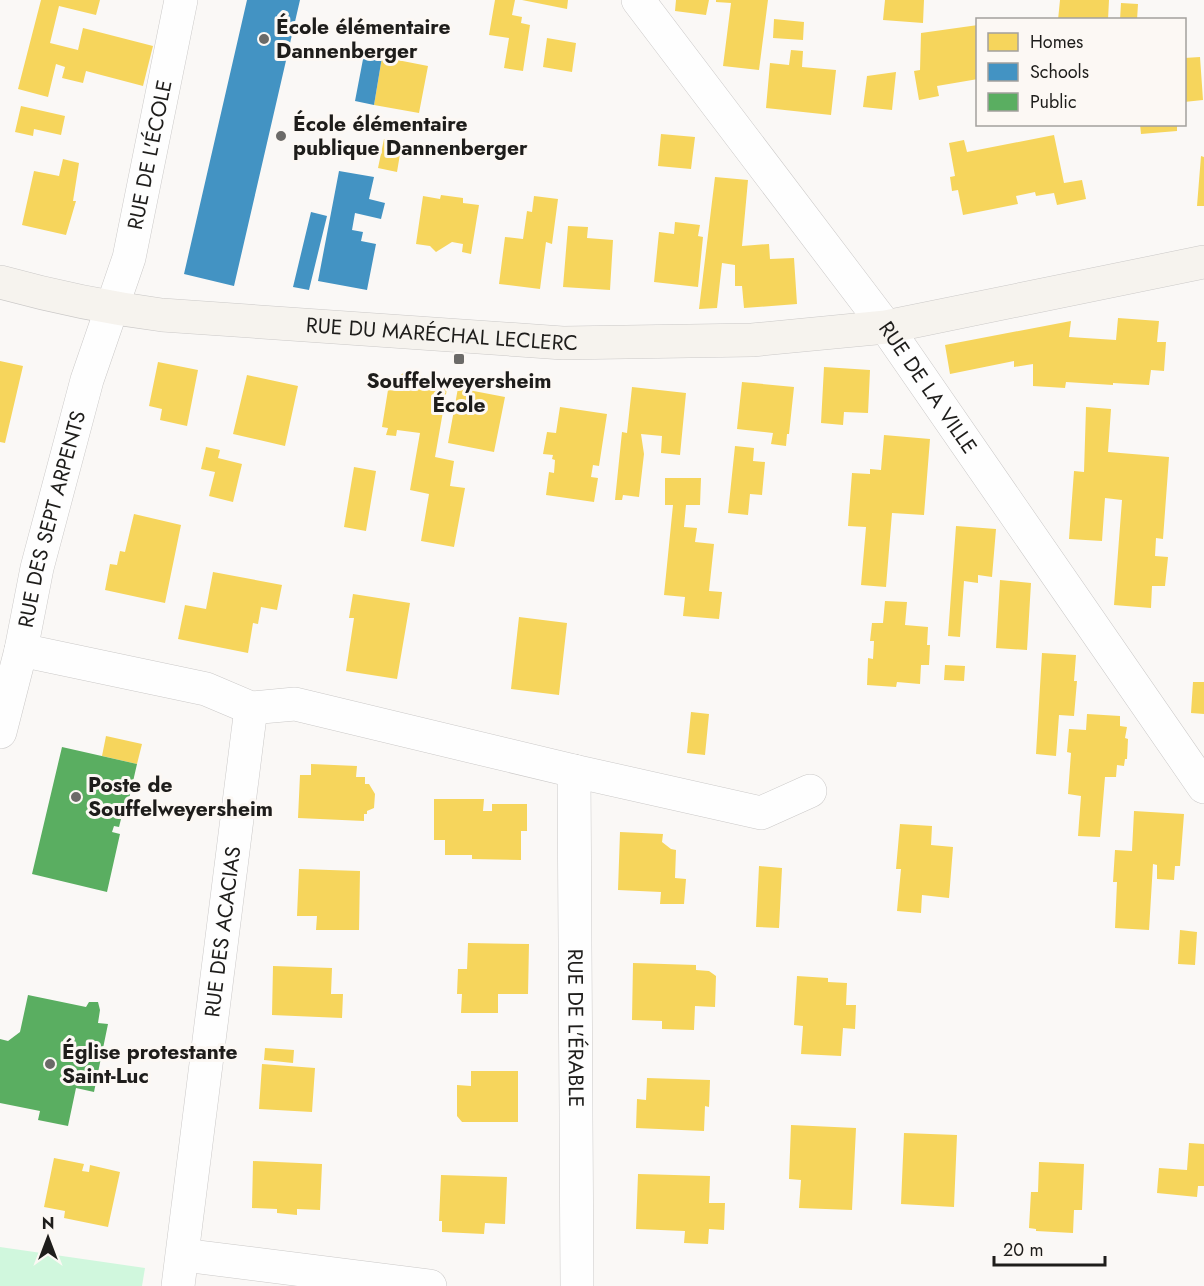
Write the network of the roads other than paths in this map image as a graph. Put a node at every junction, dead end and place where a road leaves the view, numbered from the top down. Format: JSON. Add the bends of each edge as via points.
{"nodes":[{"id":1,"x":181,"y":0,"type":"edge"},
{"id":2,"x":638,"y":0,"type":"edge"},
{"id":3,"x":1204,"y":262,"type":"edge"},
{"id":4,"x":0,"y":282,"type":"edge"},
{"id":5,"x":111,"y":308,"type":"junction"},
{"id":6,"x":886,"y":327,"type":"junction"},
{"id":7,"x":21,"y":650,"type":"junction"},
{"id":8,"x":251,"y":708,"type":"junction"},
{"id":9,"x":0,"y":732,"type":"edge"},
{"id":10,"x":574,"y":771,"type":"junction"},
{"id":11,"x":1204,"y":787,"type":"edge"},
{"id":12,"x":810,"y":791,"type":"dead end"},
{"id":13,"x":181,"y":1271,"type":"edge"},
{"id":14,"x":430,"y":1286,"type":"edge"},
{"id":15,"x":577,"y":1286,"type":"edge"}],
"edges":[{"from":1,"to":5,"type":"street","name":"RUE DE L'ÉCOLE","via":[[129,258]]},
{"from":2,"to":6,"type":"street","name":"RUE DE LA VILLE"},
{"from":3,"to":6,"type":"street","name":"RUE DU MARÉCHAL LECLERC"},
{"from":4,"to":5,"type":"street","name":"RUE DU MARÉCHAL LECLERC"},
{"from":5,"to":6,"type":"street","name":"RUE DU MARÉCHAL LECLERC","via":[[162,315],[563,343],[752,340]]},
{"from":5,"to":7,"type":"street","name":"RUE DES SEPT ARPENTS","via":[[87,380],[37,568]]},
{"from":6,"to":11,"type":"street","name":"RUE DE LA VILLE"},
{"from":7,"to":8,"type":"street","via":[[206,689]]},
{"from":7,"to":9,"type":"street","name":"RUE DES SEPT ARPENTS"},
{"from":8,"to":10,"type":"street","via":[[295,704]]},
{"from":8,"to":13,"type":"street","name":"RUE DES ACACIAS"},
{"from":10,"to":12,"type":"street","via":[[761,813]]},
{"from":10,"to":15,"type":"street","name":"RUE DE L'ÉRABLE"},
{"from":13,"to":14,"type":"street"}]}
